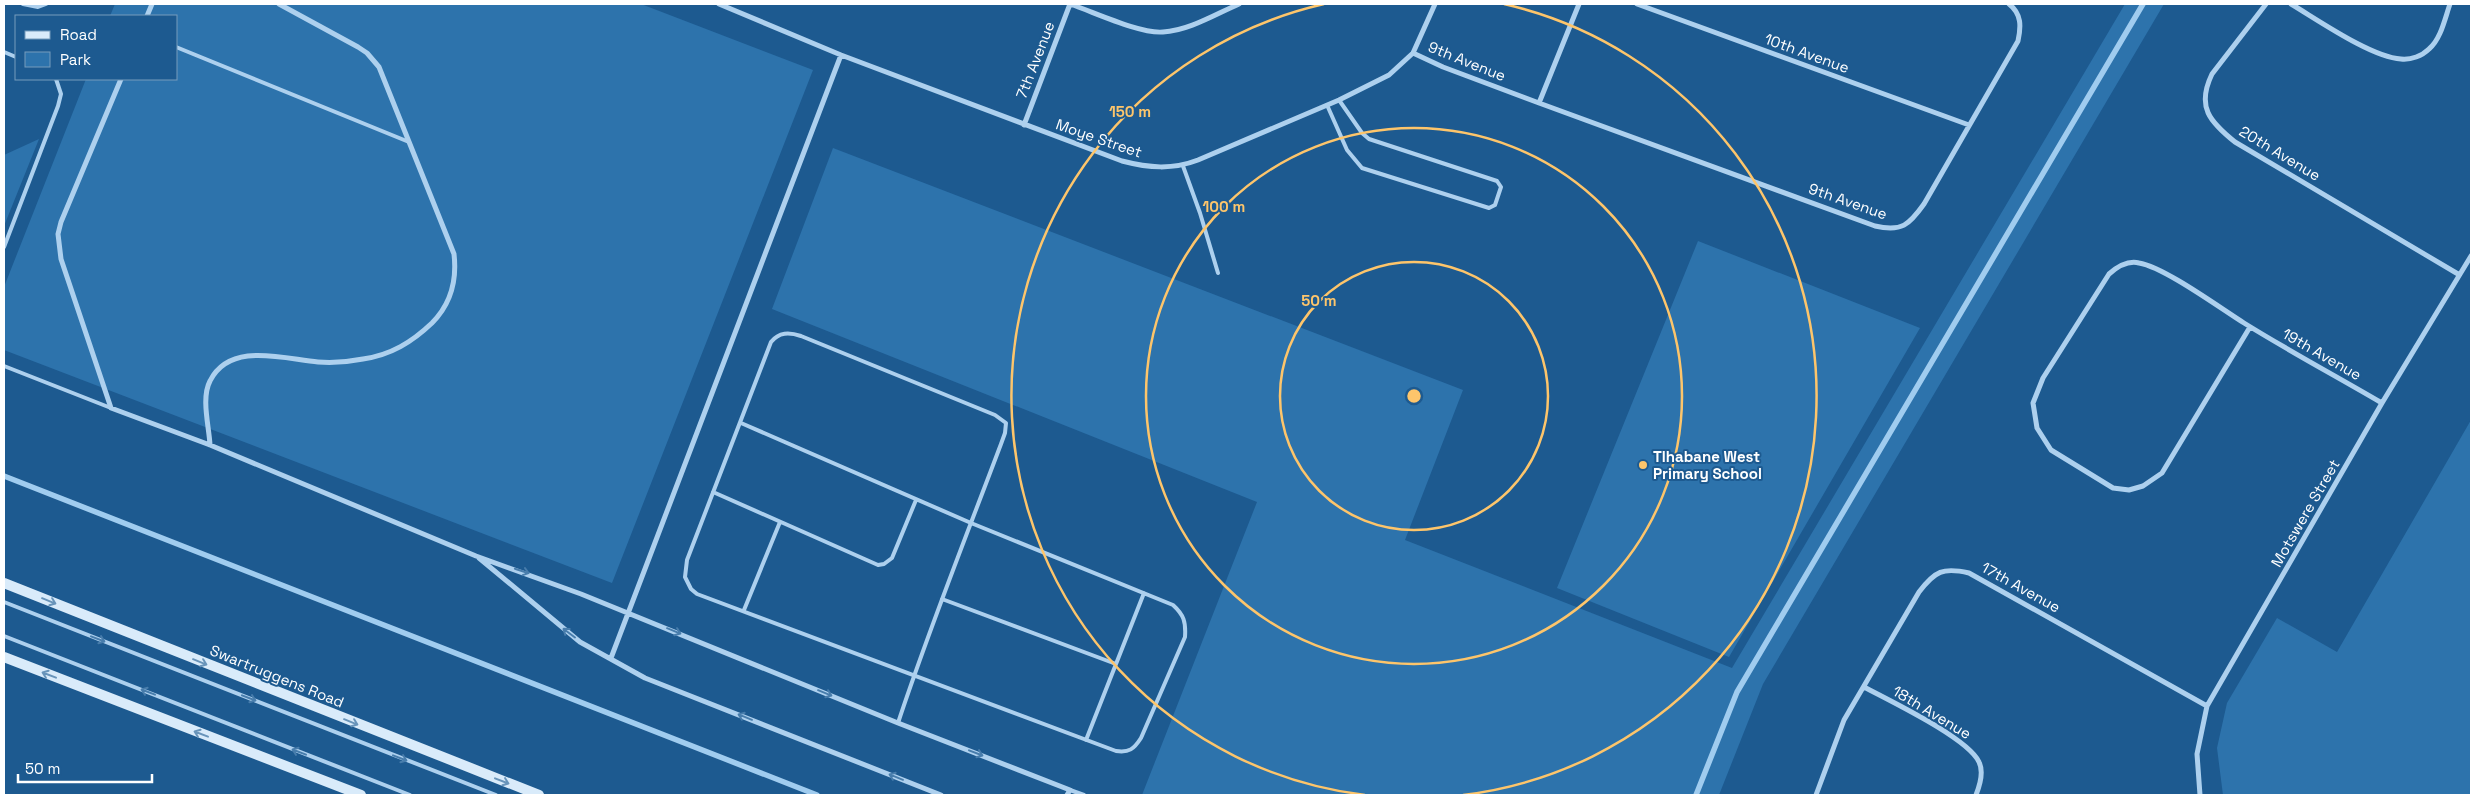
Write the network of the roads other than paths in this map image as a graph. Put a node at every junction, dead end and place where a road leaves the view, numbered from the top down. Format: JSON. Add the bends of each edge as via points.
{"nodes":[{"id":1,"x":23,"y":4,"type":"edge"},
{"id":2,"x":46,"y":4,"type":"edge"},
{"id":3,"x":278,"y":4,"type":"edge"},
{"id":4,"x":719,"y":4,"type":"edge"},
{"id":5,"x":1070,"y":4,"type":"edge"},
{"id":6,"x":1220,"y":4,"type":"edge"},
{"id":7,"x":1238,"y":4,"type":"edge"},
{"id":8,"x":1435,"y":4,"type":"edge"},
{"id":9,"x":1579,"y":4,"type":"edge"},
{"id":10,"x":1637,"y":4,"type":"edge"},
{"id":11,"x":2009,"y":4,"type":"edge"},
{"id":12,"x":2266,"y":4,"type":"edge"},
{"id":13,"x":2291,"y":4,"type":"edge"},
{"id":14,"x":2450,"y":4,"type":"edge"},
{"id":15,"x":726,"y":5,"type":"edge"},
{"id":16,"x":1223,"y":11,"type":"junction"},
{"id":17,"x":178,"y":48,"type":"edge"},
{"id":18,"x":1413,"y":53,"type":"junction"},
{"id":19,"x":841,"y":55,"type":"junction"},
{"id":20,"x":56,"y":80,"type":"edge"},
{"id":21,"x":121,"y":80,"type":"edge"},
{"id":22,"x":1339,"y":100,"type":"junction"},
{"id":23,"x":1539,"y":103,"type":"junction"},
{"id":24,"x":1327,"y":105,"type":"junction"},
{"id":25,"x":1024,"y":125,"type":"junction"},
{"id":26,"x":1969,"y":125,"type":"junction"},
{"id":27,"x":409,"y":142,"type":"junction"},
{"id":28,"x":1183,"y":166,"type":"junction"},
{"id":29,"x":4,"y":247,"type":"edge"},
{"id":30,"x":2471,"y":256,"type":"edge"},
{"id":31,"x":1218,"y":274,"type":"dead end"},
{"id":32,"x":2458,"y":274,"type":"junction"},
{"id":33,"x":2250,"y":327,"type":"junction"},
{"id":34,"x":4,"y":366,"type":"edge"},
{"id":35,"x":2382,"y":403,"type":"junction"},
{"id":36,"x":112,"y":408,"type":"junction"},
{"id":37,"x":741,"y":423,"type":"junction"},
{"id":38,"x":210,"y":445,"type":"junction"},
{"id":39,"x":713,"y":492,"type":"junction"},
{"id":40,"x":916,"y":500,"type":"junction"},
{"id":41,"x":780,"y":522,"type":"junction"},
{"id":42,"x":971,"y":524,"type":"junction"},
{"id":43,"x":476,"y":556,"type":"junction"},
{"id":44,"x":4,"y":583,"type":"edge"},
{"id":45,"x":1144,"y":593,"type":"junction"},
{"id":46,"x":942,"y":599,"type":"junction"},
{"id":47,"x":4,"y":602,"type":"edge"},
{"id":48,"x":744,"y":610,"type":"junction"},
{"id":49,"x":629,"y":613,"type":"junction"},
{"id":50,"x":4,"y":636,"type":"edge"},
{"id":51,"x":4,"y":657,"type":"edge"},
{"id":52,"x":611,"y":658,"type":"junction"},
{"id":53,"x":1116,"y":664,"type":"junction"},
{"id":54,"x":914,"y":674,"type":"junction"},
{"id":55,"x":1864,"y":687,"type":"junction"},
{"id":56,"x":2207,"y":706,"type":"junction"},
{"id":57,"x":898,"y":723,"type":"junction"},
{"id":58,"x":1086,"y":740,"type":"junction"},
{"id":59,"x":1069,"y":792,"type":"edge"},
{"id":60,"x":361,"y":795,"type":"edge"},
{"id":61,"x":410,"y":795,"type":"edge"},
{"id":62,"x":496,"y":795,"type":"edge"},
{"id":63,"x":539,"y":795,"type":"edge"},
{"id":64,"x":941,"y":795,"type":"edge"},
{"id":65,"x":1084,"y":795,"type":"edge"},
{"id":66,"x":1816,"y":795,"type":"edge"},
{"id":67,"x":1976,"y":795,"type":"edge"},
{"id":68,"x":2200,"y":795,"type":"edge"}],
"edges":[{"from":1,"to":2,"type":"lane","via":[[38,7]]},
{"from":3,"to":27,"type":"street","via":[[358,47],[373,60],[386,82]]},
{"from":4,"to":15,"type":"street","name":"Moye Street"},
{"from":5,"to":16,"type":"street","name":"7th Avenue","via":[[1146,31],[1162,32],[1180,29]]},
{"from":5,"to":25,"type":"street","name":"7th Avenue"},
{"from":6,"to":16,"type":"street"},
{"from":7,"to":16,"type":"street","name":"7th Avenue"},
{"from":8,"to":18,"type":"street","name":"Moye Street"},
{"from":9,"to":23,"type":"street"},
{"from":10,"to":26,"type":"street","name":"10th Avenue"},
{"from":11,"to":26,"type":"street","name":"9th Avenue","via":[[2020,21],[2018,41]]},
{"from":12,"to":32,"type":"street","name":"20th Avenue","via":[[2205,87],[2204,99],[2215,126],[2235,142]]},
{"from":13,"to":14,"type":"street","via":[[2359,44],[2403,60],[2430,49]]},
{"from":15,"to":19,"type":"street","name":"Moye Street"},
{"from":17,"to":27,"type":"lane"},
{"from":18,"to":22,"type":"street","name":"Moye Street","via":[[1389,74]]},
{"from":18,"to":23,"type":"street","name":"9th Avenue"},
{"from":19,"to":25,"type":"street","name":"Moye Street"},
{"from":19,"to":49,"type":"street"},
{"from":20,"to":29,"type":"lane","via":[[61,94],[58,106]]},
{"from":21,"to":36,"type":"street","via":[[71,194],[58,234],[61,259]]},
{"from":22,"to":24,"type":"street","name":"Moye Street"},
{"from":22,"to":24,"type":"lane","via":[[1369,139],[1497,181],[1501,187],[1495,204],[1489,208],[1362,168],[1347,150]]},
{"from":23,"to":26,"type":"street","name":"9th Avenue","via":[[1890,229],[1914,219]]},
{"from":24,"to":28,"type":"street","name":"Moye Street"},
{"from":25,"to":28,"type":"street","name":"Moye Street","via":[[1122,161],[1152,167]]},
{"from":27,"to":38,"type":"street","via":[[454,254],[456,280],[437,318],[405,346],[364,359],[321,362],[270,355],[246,357],[227,364],[216,371],[206,396]]},
{"from":28,"to":31,"type":"lane"},
{"from":30,"to":32,"type":"street","name":"Motswere Street"},
{"from":32,"to":35,"type":"street","name":"Motswere Street"},
{"from":33,"to":33,"type":"street","name":"19th Avenue","via":[[2150,266],[2135,262],[2121,265],[2108,274],[2043,378],[2033,403],[2033,415],[2041,438],[2051,450],[2113,488],[2129,490],[2143,486],[2162,473]]},
{"from":33,"to":35,"type":"street","name":"19th Avenue"},
{"from":34,"to":36,"type":"lane"},
{"from":35,"to":56,"type":"street","name":"Motswere Street"},
{"from":36,"to":38,"type":"street"},
{"from":37,"to":39,"type":"lane"},
{"from":37,"to":40,"type":"lane"},
{"from":37,"to":42,"type":"lane","via":[[771,342],[778,335],[792,333],[995,415],[1006,423],[1006,433]]},
{"from":38,"to":43,"type":"street"},
{"from":39,"to":41,"type":"lane"},
{"from":39,"to":48,"type":"lane","via":[[687,560],[685,577],[697,594]]},
{"from":40,"to":41,"type":"lane","via":[[892,558],[881,564],[874,564]]},
{"from":40,"to":42,"type":"lane"},
{"from":41,"to":48,"type":"lane"},
{"from":42,"to":45,"type":"lane"},
{"from":42,"to":46,"type":"lane"},
{"from":43,"to":49,"type":"street","one_way":true},
{"from":52,"to":43,"type":"street","one_way":true,"via":[[572,636]]},
{"from":44,"to":63,"type":"main road","name":"Swartruggens Road","one_way":true},
{"from":45,"to":53,"type":"lane"},
{"from":45,"to":58,"type":"lane","via":[[1179,610],[1186,623],[1185,636],[1136,746],[1122,752]]},
{"from":46,"to":53,"type":"lane"},
{"from":46,"to":54,"type":"lane"},
{"from":47,"to":62,"type":"lane","one_way":true},
{"from":48,"to":54,"type":"lane"},
{"from":49,"to":52,"type":"street"},
{"from":49,"to":57,"type":"street","one_way":true},
{"from":61,"to":50,"type":"lane","one_way":true},
{"from":60,"to":51,"type":"main road","one_way":true},
{"from":64,"to":52,"type":"street","one_way":true,"via":[[645,678]]},
{"from":53,"to":58,"type":"lane"},
{"from":54,"to":57,"type":"lane"},
{"from":54,"to":58,"type":"lane"},
{"from":55,"to":56,"type":"street","name":"17th Avenue","via":[[1929,578],[1940,571],[1954,570],[1968,573]]},
{"from":55,"to":66,"type":"street","name":"17th Avenue","via":[[1844,720]]},
{"from":55,"to":67,"type":"street","name":"18th Avenue","via":[[1956,738],[1970,750],[1979,762],[1982,775]]},
{"from":56,"to":68,"type":"street","name":"Motswere Street","via":[[2197,754]]},
{"from":57,"to":59,"type":"street","one_way":true},
{"from":59,"to":65,"type":"lane"}]}
